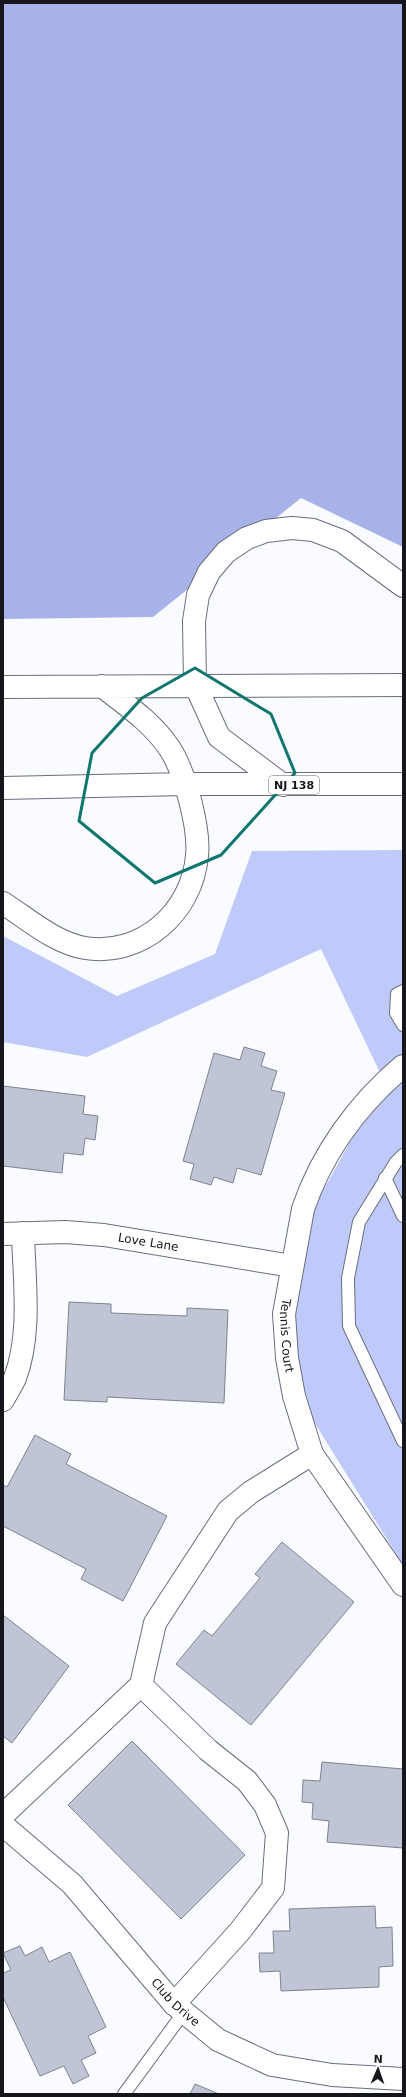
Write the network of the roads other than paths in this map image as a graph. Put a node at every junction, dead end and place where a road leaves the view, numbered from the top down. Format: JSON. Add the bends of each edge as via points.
{"nodes":[{"id":1,"x":403,"y":586,"type":"edge"},
{"id":2,"x":195,"y":684,"type":"junction"},
{"id":3,"x":403,"y":685,"type":"edge"},
{"id":4,"x":102,"y":686,"type":"junction"},
{"id":5,"x":3,"y":687,"type":"edge"},
{"id":6,"x":185,"y":784,"type":"junction"},
{"id":7,"x":403,"y":784,"type":"edge"},
{"id":8,"x":283,"y":785,"type":"junction"},
{"id":9,"x":3,"y":788,"type":"edge"},
{"id":10,"x":3,"y":903,"type":"edge"},
{"id":11,"x":403,"y":991,"type":"edge"},
{"id":12,"x":403,"y":1026,"type":"edge"},
{"id":13,"x":403,"y":1066,"type":"edge"},
{"id":14,"x":403,"y":1155,"type":"edge"},
{"id":15,"x":385,"y":1178,"type":"junction"},
{"id":16,"x":403,"y":1216,"type":"edge"},
{"id":17,"x":13,"y":1234,"type":"edge"},
{"id":18,"x":292,"y":1266,"type":"junction"},
{"id":19,"x":3,"y":1400,"type":"edge"},
{"id":20,"x":403,"y":1441,"type":"edge"},
{"id":21,"x":312,"y":1454,"type":"junction"},
{"id":22,"x":403,"y":1585,"type":"edge"},
{"id":23,"x":141,"y":1685,"type":"junction"},
{"id":24,"x":3,"y":1815,"type":"edge"},
{"id":25,"x":3,"y":1825,"type":"edge"},
{"id":26,"x":179,"y":2008,"type":"junction"},
{"id":27,"x":403,"y":2079,"type":"edge"},
{"id":28,"x":124,"y":2094,"type":"edge"}],
"edges":[{"from":1,"to":2,"type":"main road","via":[[342,541],[313,530],[292,528],[266,531],[247,538],[226,552],[209,572],[198,596],[194,620]]},
{"from":2,"to":3,"type":"main road"},
{"from":2,"to":4,"type":"main road"},
{"from":2,"to":8,"type":"main road","via":[[219,737]]},
{"from":4,"to":5,"type":"main road"},
{"from":4,"to":6,"type":"main road","via":[[152,725],[170,750]]},
{"from":6,"to":8,"type":"main road","number":"NJ 138"},
{"from":6,"to":9,"type":"main road","number":"NJ 138"},
{"from":6,"to":10,"type":"main road","via":[[197,837],[197,856],[192,880],[187,894],[171,918],[151,934],[129,945],[104,949],[84,947],[60,939]]},
{"from":7,"to":8,"type":"main road","number":"NJ 138"},
{"from":11,"to":12,"type":"lane","via":[[397,994],[396,1013]]},
{"from":13,"to":18,"type":"main road","name":"Tennis Court","via":[[366,1102],[328,1154],[302,1209]]},
{"from":14,"to":15,"type":"lane"},
{"from":15,"to":16,"type":"lane"},
{"from":15,"to":20,"type":"lane","via":[[359,1222],[348,1278],[349,1326]]},
{"from":17,"to":18,"type":"main road","name":"Love Lane","via":[[65,1232],[104,1235]]},
{"from":17,"to":19,"type":"main road","via":[[25,1324],[15,1378]]},
{"from":18,"to":21,"type":"main road","name":"Tennis Court","via":[[284,1314],[287,1358],[294,1396]]},
{"from":21,"to":22,"type":"main road","name":"Tennis Court"},
{"from":21,"to":23,"type":"main road","via":[[251,1492],[228,1511],[155,1623]]},
{"from":23,"to":24,"type":"main road"},
{"from":23,"to":26,"type":"main road","via":[[208,1750],[247,1781],[265,1805],[277,1833],[273,1888]]},
{"from":25,"to":26,"type":"main road","name":"Club Drive","via":[[72,1884]]},
{"from":26,"to":27,"type":"main road","name":"Club Drive","via":[[218,2040],[272,2065],[332,2075]]},
{"from":26,"to":28,"type":"lane"}]}
